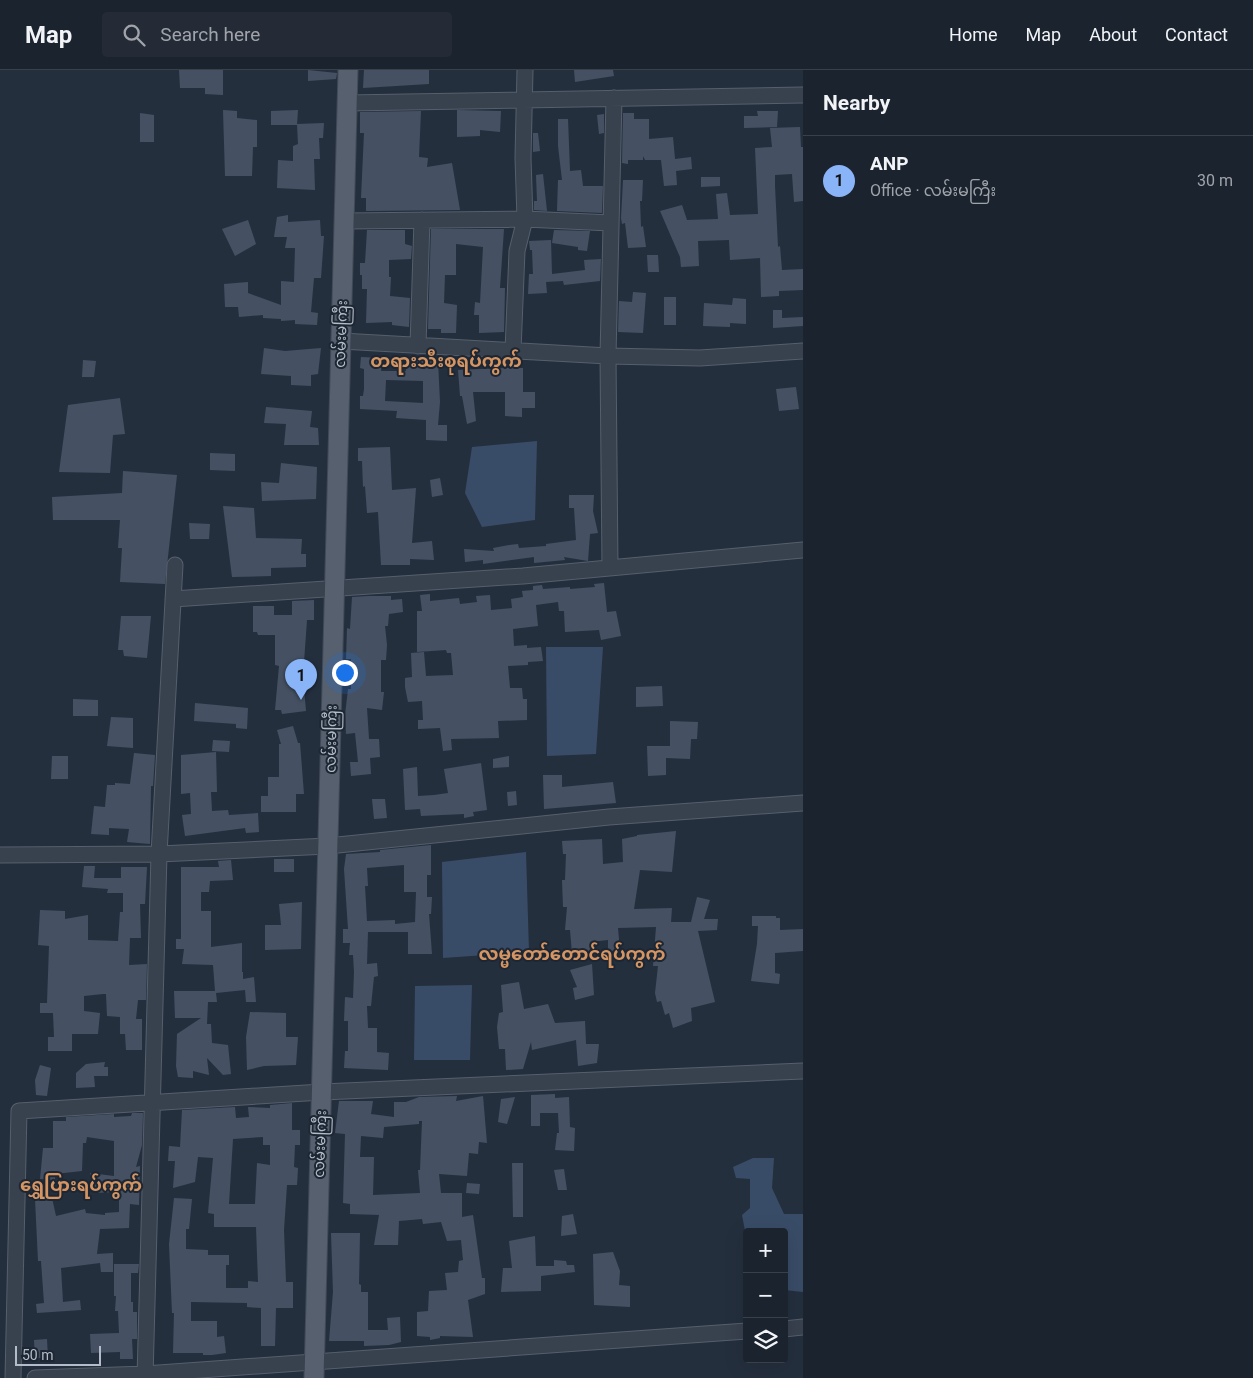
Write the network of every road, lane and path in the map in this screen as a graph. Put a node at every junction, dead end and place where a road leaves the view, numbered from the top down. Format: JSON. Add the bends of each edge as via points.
{"nodes":[{"id":1,"x":348,"y":70,"type":"edge"},
{"id":2,"x":525,"y":70,"type":"edge"},
{"id":3,"x":803,"y":95,"type":"edge"},
{"id":4,"x":614,"y":98,"type":"junction"},
{"id":5,"x":526,"y":100,"type":"junction"},
{"id":6,"x":347,"y":104,"type":"junction"},
{"id":7,"x":525,"y":218,"type":"junction"},
{"id":8,"x":422,"y":220,"type":"junction"},
{"id":9,"x":344,"y":221,"type":"junction"},
{"id":10,"x":612,"y":222,"type":"junction"},
{"id":11,"x":341,"y":341,"type":"junction"},
{"id":12,"x":418,"y":346,"type":"junction"},
{"id":13,"x":513,"y":351,"type":"junction"},
{"id":14,"x":803,"y":351,"type":"edge"},
{"id":15,"x":608,"y":356,"type":"junction"},
{"id":16,"x":803,"y":550,"type":"edge"},
{"id":17,"x":175,"y":565,"type":"dead end"},
{"id":18,"x":610,"y":568,"type":"junction"},
{"id":19,"x":335,"y":589,"type":"junction"},
{"id":20,"x":173,"y":600,"type":"junction"},
{"id":21,"x":803,"y":803,"type":"edge"},
{"id":22,"x":328,"y":846,"type":"junction"},
{"id":23,"x":159,"y":854,"type":"junction"},
{"id":24,"x":0,"y":855,"type":"edge"},
{"id":25,"x":803,"y":1071,"type":"edge"},
{"id":26,"x":322,"y":1092,"type":"junction"},
{"id":27,"x":152,"y":1104,"type":"junction"},
{"id":28,"x":803,"y":1327,"type":"edge"},
{"id":29,"x":788,"y":1329,"type":"edge"},
{"id":30,"x":743,"y":1331,"type":"edge"},
{"id":31,"x":314,"y":1370,"type":"edge"},
{"id":32,"x":145,"y":1376,"type":"edge"},
{"id":33,"x":13,"y":1378,"type":"edge"},
{"id":34,"x":35,"y":1378,"type":"edge"}],
"edges":[{"from":1,"to":6,"type":"main road","name":"လမ်းမကြီး"},
{"from":2,"to":5,"type":"street"},
{"from":3,"to":4,"type":"street"},
{"from":4,"to":5,"type":"street"},
{"from":4,"to":10,"type":"street"},
{"from":5,"to":6,"type":"street"},
{"from":5,"to":7,"type":"street","via":[[523,158]]},
{"from":6,"to":9,"type":"main road","name":"လမ်းမကြီး"},
{"from":7,"to":8,"type":"street"},
{"from":7,"to":10,"type":"street"},
{"from":7,"to":13,"type":"street","via":[[518,251]]},
{"from":8,"to":9,"type":"street"},
{"from":8,"to":12,"type":"street"},
{"from":9,"to":11,"type":"main road","name":"လမ်းမကြီး"},
{"from":10,"to":15,"type":"street"},
{"from":11,"to":12,"type":"street"},
{"from":11,"to":19,"type":"main road","name":"လမ်းမကြီး"},
{"from":12,"to":13,"type":"street"},
{"from":13,"to":15,"type":"street"},
{"from":14,"to":15,"type":"street","via":[[700,358]]},
{"from":15,"to":18,"type":"street"},
{"from":16,"to":18,"type":"street"},
{"from":17,"to":20,"type":"street"},
{"from":18,"to":19,"type":"street"},
{"from":19,"to":20,"type":"street"},
{"from":19,"to":22,"type":"main road","name":"လမ်းမကြီး"},
{"from":20,"to":23,"type":"street"},
{"from":21,"to":22,"type":"street","via":[[609,817]]},
{"from":22,"to":23,"type":"street"},
{"from":22,"to":26,"type":"main road","name":"လမ်းမကြီး"},
{"from":23,"to":24,"type":"street"},
{"from":23,"to":27,"type":"street"},
{"from":25,"to":26,"type":"street"},
{"from":26,"to":27,"type":"street"},
{"from":26,"to":31,"type":"main road","name":"လမ်းမကြီး"},
{"from":27,"to":32,"type":"street"},
{"from":27,"to":33,"type":"street","via":[[19,1111]]},
{"from":28,"to":29,"type":"street"},
{"from":30,"to":31,"type":"street"},
{"from":31,"to":32,"type":"street"},
{"from":32,"to":34,"type":"street"}]}
